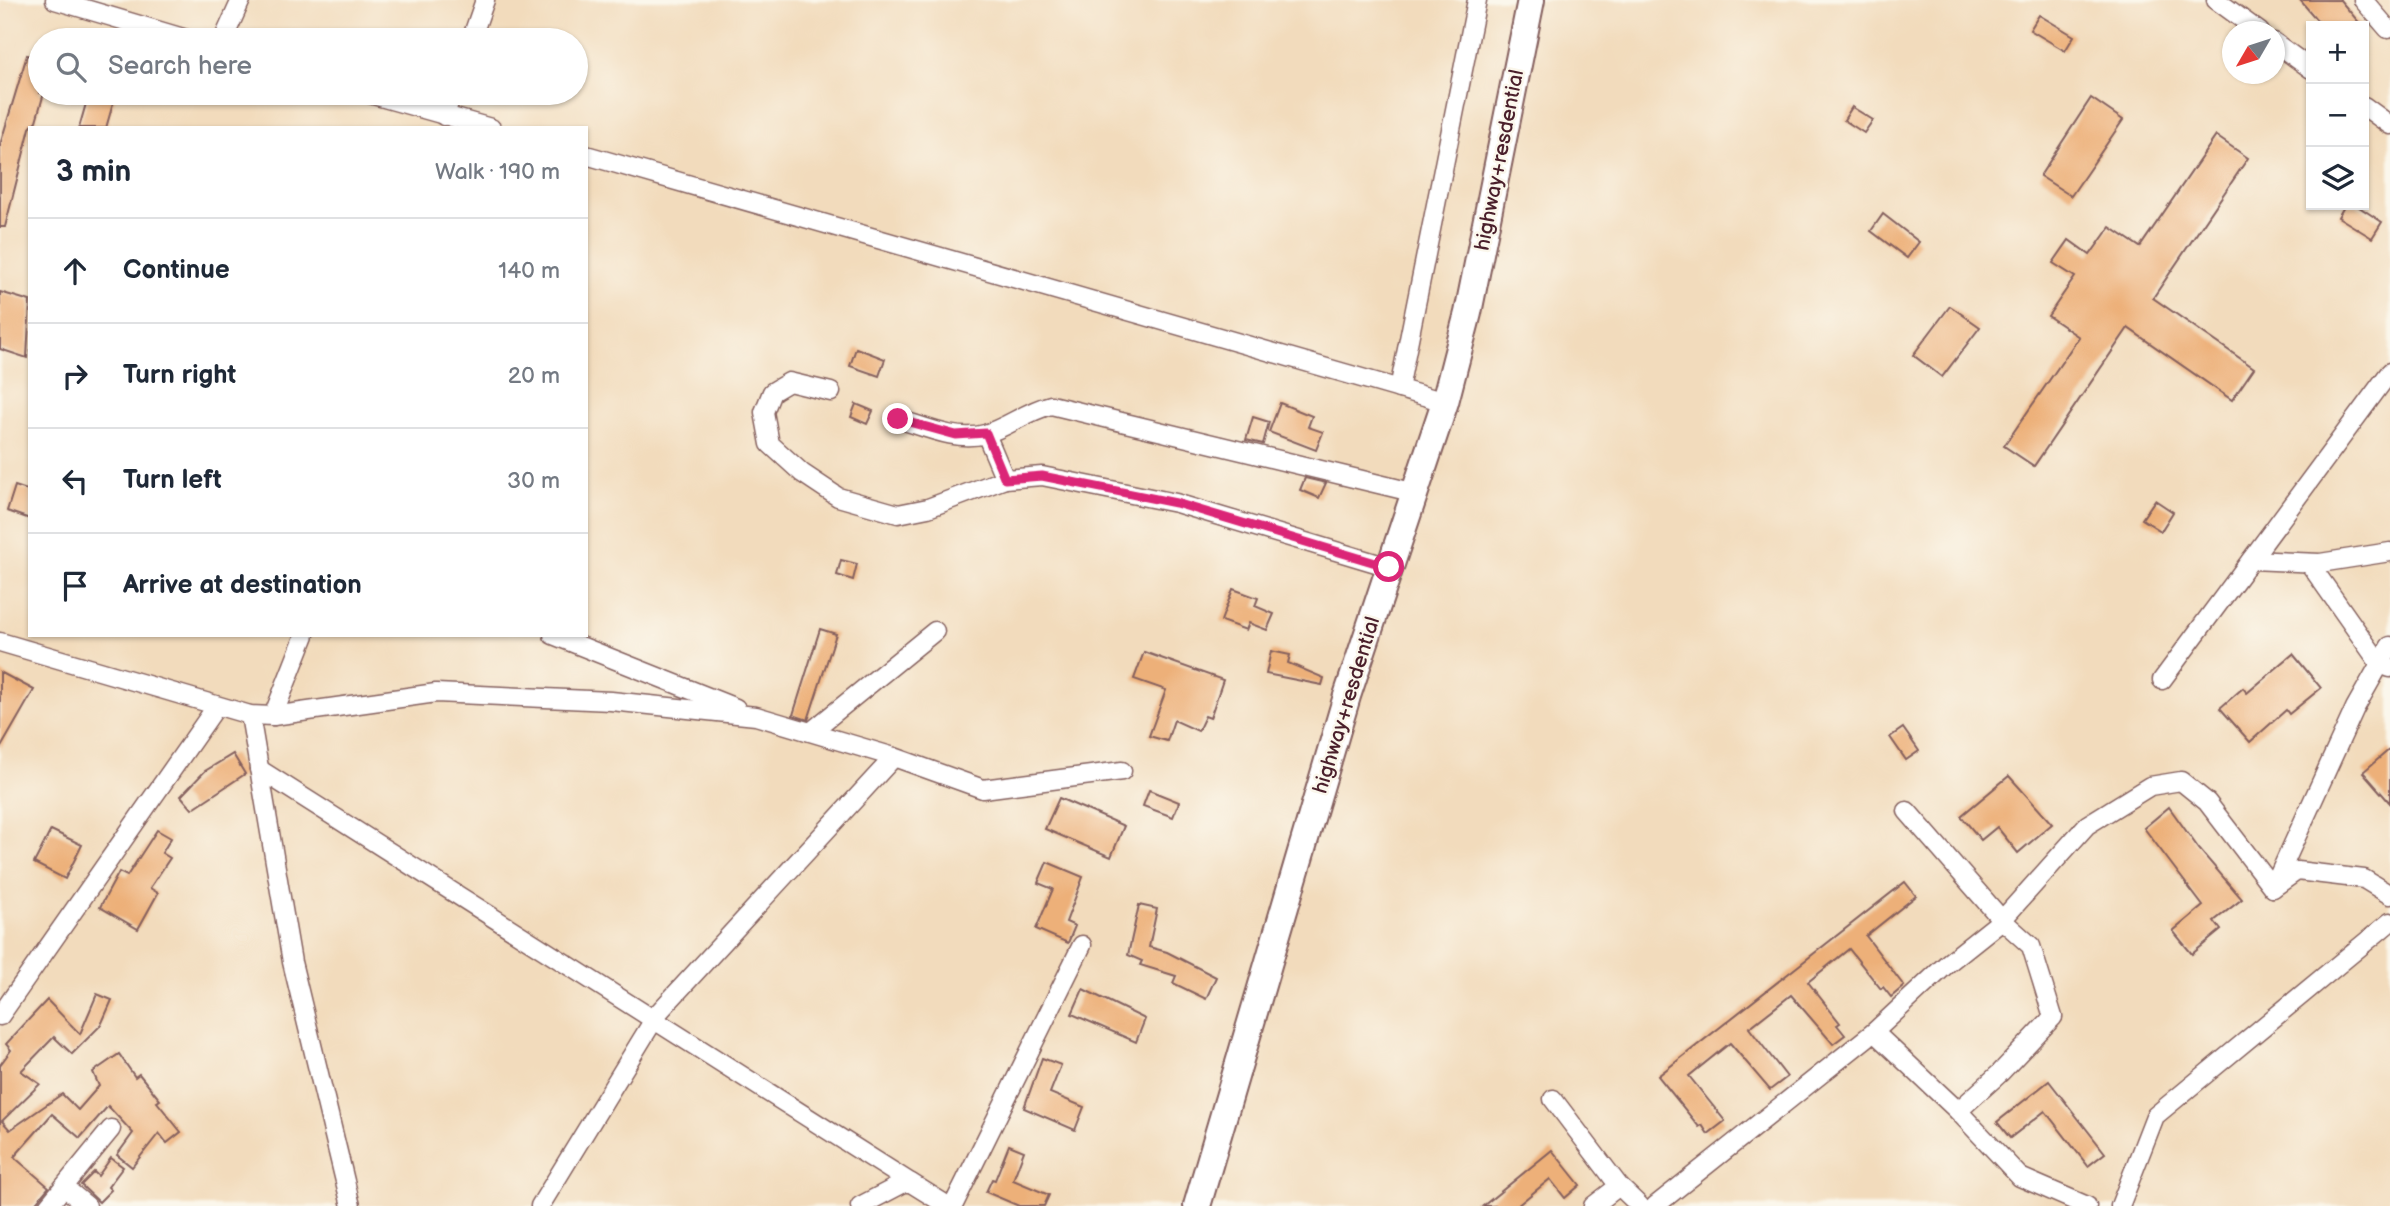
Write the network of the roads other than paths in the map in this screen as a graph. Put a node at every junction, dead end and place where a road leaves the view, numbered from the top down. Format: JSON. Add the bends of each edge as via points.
{"nodes":[{"id":1,"x":55,"y":0,"type":"edge"},
{"id":2,"x":241,"y":0,"type":"edge"},
{"id":3,"x":485,"y":0,"type":"edge"},
{"id":4,"x":1476,"y":0,"type":"edge"},
{"id":5,"x":1531,"y":0,"type":"edge"},
{"id":6,"x":2216,"y":0,"type":"edge"},
{"id":7,"x":2365,"y":1,"type":"edge"},
{"id":8,"x":2245,"y":21,"type":"edge"},
{"id":9,"x":150,"y":28,"type":"edge"},
{"id":10,"x":228,"y":28,"type":"edge"},
{"id":11,"x":475,"y":28,"type":"edge"},
{"id":12,"x":2388,"y":29,"type":"dead end"},
{"id":13,"x":2285,"y":50,"type":"edge"},
{"id":14,"x":2306,"y":65,"type":"edge"},
{"id":15,"x":407,"y":105,"type":"edge"},
{"id":16,"x":448,"y":105,"type":"edge"},
{"id":17,"x":2369,"y":110,"type":"edge"},
{"id":18,"x":444,"y":116,"type":"junction"},
{"id":19,"x":2390,"y":125,"type":"edge"},
{"id":20,"x":483,"y":126,"type":"edge"},
{"id":21,"x":588,"y":156,"type":"edge"},
{"id":22,"x":2390,"y":372,"type":"edge"},
{"id":23,"x":1399,"y":389,"type":"junction"},
{"id":24,"x":831,"y":392,"type":"dead end"},
{"id":25,"x":1445,"y":402,"type":"junction"},
{"id":26,"x":898,"y":419,"type":"dead end"},
{"id":27,"x":986,"y":433,"type":"junction"},
{"id":28,"x":1005,"y":479,"type":"junction"},
{"id":29,"x":1416,"y":493,"type":"junction"},
{"id":30,"x":2390,"y":552,"type":"edge"},
{"id":31,"x":2251,"y":560,"type":"junction"},
{"id":32,"x":2309,"y":563,"type":"junction"},
{"id":33,"x":1389,"y":567,"type":"junction"},
{"id":34,"x":935,"y":631,"type":"dead end"},
{"id":35,"x":304,"y":637,"type":"edge"},
{"id":36,"x":559,"y":637,"type":"edge"},
{"id":37,"x":0,"y":642,"type":"edge"},
{"id":38,"x":2390,"y":646,"type":"edge"},
{"id":39,"x":2385,"y":666,"type":"edge"},
{"id":40,"x":2162,"y":680,"type":"dead end"},
{"id":41,"x":216,"y":707,"type":"junction"},
{"id":42,"x":250,"y":715,"type":"junction"},
{"id":43,"x":273,"y":716,"type":"junction"},
{"id":44,"x":756,"y":716,"type":"junction"},
{"id":45,"x":812,"y":731,"type":"junction"},
{"id":46,"x":894,"y":757,"type":"junction"},
{"id":47,"x":260,"y":769,"type":"junction"},
{"id":48,"x":1122,"y":771,"type":"dead end"},
{"id":49,"x":1907,"y":811,"type":"dead end"},
{"id":50,"x":2273,"y":888,"type":"junction"},
{"id":51,"x":2390,"y":895,"type":"edge"},
{"id":52,"x":2003,"y":920,"type":"junction"},
{"id":53,"x":2390,"y":922,"type":"edge"},
{"id":54,"x":1082,"y":946,"type":"dead end"},
{"id":55,"x":0,"y":1016,"type":"edge"},
{"id":56,"x":654,"y":1020,"type":"junction"},
{"id":57,"x":1874,"y":1032,"type":"junction"},
{"id":58,"x":1553,"y":1099,"type":"dead end"},
{"id":59,"x":1958,"y":1111,"type":"junction"},
{"id":60,"x":111,"y":1129,"type":"dead end"},
{"id":61,"x":911,"y":1183,"type":"junction"},
{"id":62,"x":1619,"y":1186,"type":"junction"},
{"id":63,"x":64,"y":1187,"type":"junction"},
{"id":64,"x":1198,"y":1205,"type":"edge"},
{"id":65,"x":48,"y":1206,"type":"edge"},
{"id":66,"x":87,"y":1206,"type":"edge"},
{"id":67,"x":351,"y":1206,"type":"edge"},
{"id":68,"x":540,"y":1206,"type":"edge"},
{"id":69,"x":860,"y":1206,"type":"edge"},
{"id":70,"x":951,"y":1206,"type":"edge"},
{"id":71,"x":1593,"y":1206,"type":"edge"},
{"id":72,"x":1640,"y":1206,"type":"edge"},
{"id":73,"x":1655,"y":1206,"type":"edge"},
{"id":74,"x":2087,"y":1206,"type":"edge"},
{"id":75,"x":2120,"y":1206,"type":"edge"}],
"edges":[{"from":1,"to":9,"type":"street"},
{"from":2,"to":10,"type":"street"},
{"from":3,"to":11,"type":"street"},
{"from":4,"to":23,"type":"street"},
{"from":5,"to":25,"type":"highway","name":"highway+resdential","via":[[1468,313]]},
{"from":6,"to":8,"type":"street"},
{"from":7,"to":12,"type":"street"},
{"from":13,"to":14,"type":"street"},
{"from":15,"to":18,"type":"street"},
{"from":16,"to":18,"type":"street"},
{"from":17,"to":19,"type":"street"},
{"from":18,"to":20,"type":"street"},
{"from":21,"to":23,"type":"street"},
{"from":22,"to":31,"type":"street"},
{"from":23,"to":25,"type":"street"},
{"from":24,"to":28,"type":"street","via":[[789,382],[772,392],[765,412],[770,444],[838,497],[898,514],[928,508]]},
{"from":25,"to":29,"type":"highway","name":"highway+resdential"},
{"from":26,"to":27,"type":"street","via":[[956,435]]},
{"from":27,"to":28,"type":"street"},
{"from":27,"to":29,"type":"street","via":[[1051,405]]},
{"from":28,"to":33,"type":"street","via":[[1042,476],[1176,503]]},
{"from":29,"to":33,"type":"highway","name":"highway+resdential"},
{"from":30,"to":32,"type":"street"},
{"from":31,"to":32,"type":"street"},
{"from":31,"to":40,"type":"street"},
{"from":32,"to":39,"type":"street"},
{"from":33,"to":64,"type":"highway","name":"highway+resdential"},
{"from":34,"to":45,"type":"street"},
{"from":35,"to":43,"type":"street"},
{"from":36,"to":44,"type":"street"},
{"from":37,"to":41,"type":"street"},
{"from":38,"to":39,"type":"street"},
{"from":39,"to":50,"type":"street","via":[[2355,708]]},
{"from":41,"to":42,"type":"street"},
{"from":41,"to":55,"type":"street"},
{"from":42,"to":43,"type":"street"},
{"from":42,"to":47,"type":"street"},
{"from":43,"to":44,"type":"street","via":[[436,693],[611,701]]},
{"from":44,"to":45,"type":"street"},
{"from":45,"to":46,"type":"street"},
{"from":46,"to":48,"type":"street","via":[[983,789]]},
{"from":46,"to":56,"type":"street"},
{"from":47,"to":56,"type":"street"},
{"from":47,"to":67,"type":"street","via":[[292,962]]},
{"from":49,"to":52,"type":"street"},
{"from":50,"to":51,"type":"street","via":[[2297,872],[2364,879]]},
{"from":50,"to":52,"type":"street","via":[[2207,803],[2181,781],[2150,786],[2087,825]]},
{"from":52,"to":57,"type":"street","via":[[1948,963]]},
{"from":52,"to":59,"type":"street","via":[[2031,946],[2053,1017]]},
{"from":53,"to":75,"type":"street","via":[[2155,1116]]},
{"from":54,"to":70,"type":"street"},
{"from":56,"to":61,"type":"street"},
{"from":56,"to":68,"type":"street"},
{"from":57,"to":59,"type":"street"},
{"from":57,"to":73,"type":"street"},
{"from":58,"to":62,"type":"street"},
{"from":59,"to":74,"type":"street","via":[[2020,1177]]},
{"from":60,"to":63,"type":"street"},
{"from":61,"to":69,"type":"street"},
{"from":61,"to":70,"type":"street"},
{"from":62,"to":71,"type":"street"},
{"from":62,"to":72,"type":"street"},
{"from":63,"to":65,"type":"street"},
{"from":63,"to":66,"type":"street"}]}
